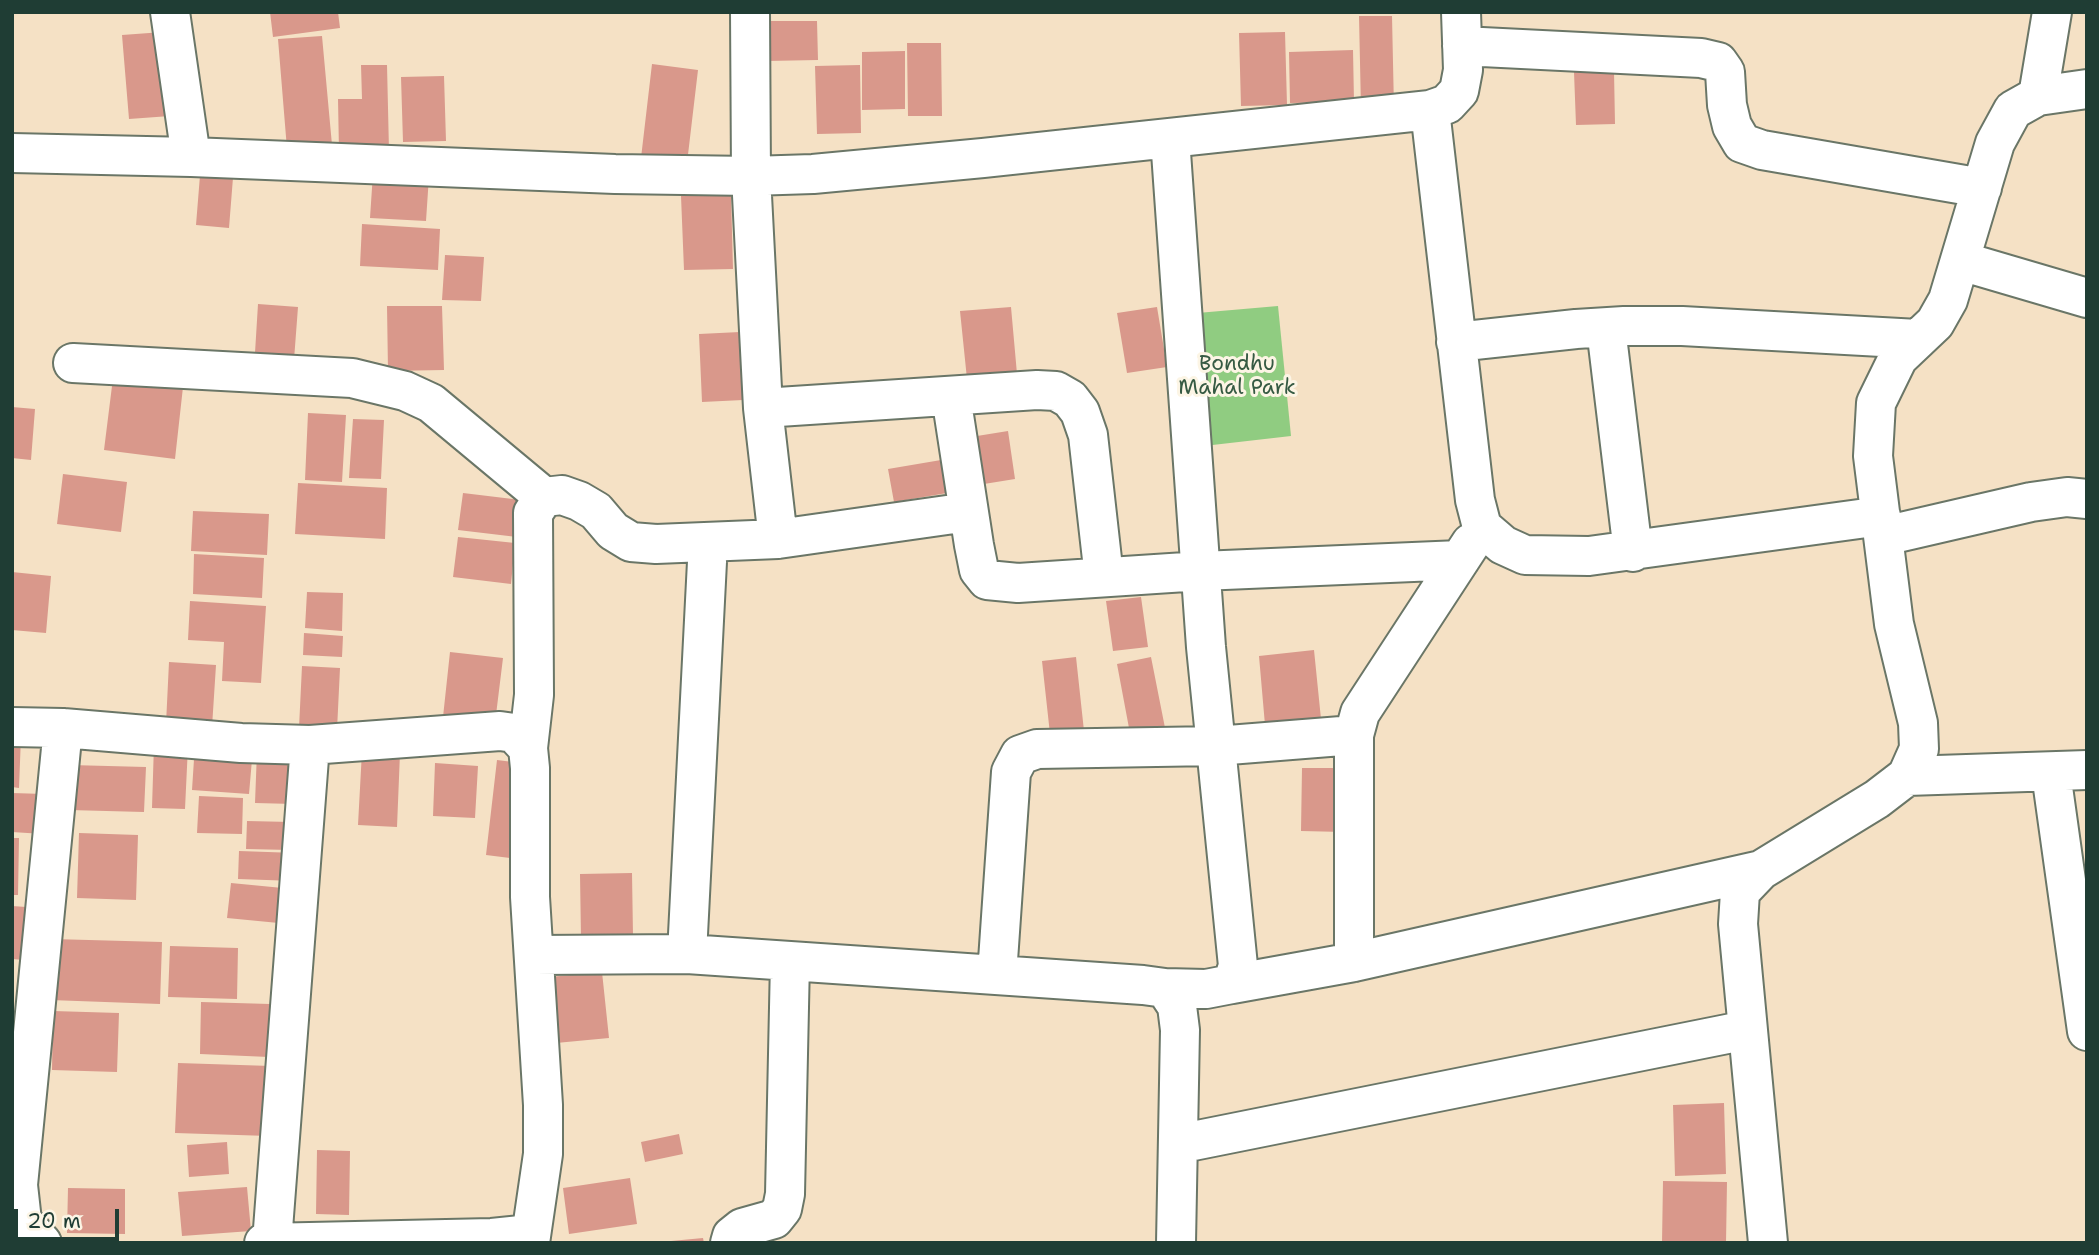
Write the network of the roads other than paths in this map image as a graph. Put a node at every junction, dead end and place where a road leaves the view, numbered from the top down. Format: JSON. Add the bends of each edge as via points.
{"nodes":[{"id":1,"x":170,"y":12,"type":"edge"},
{"id":2,"x":750,"y":12,"type":"edge"},
{"id":3,"x":2052,"y":12,"type":"edge"},
{"id":4,"x":1462,"y":29,"type":"edge"},
{"id":5,"x":2087,"y":89,"type":"edge"},
{"id":6,"x":2038,"y":96,"type":"junction"},
{"id":7,"x":1430,"y":110,"type":"junction"},
{"id":8,"x":1170,"y":138,"type":"junction"},
{"id":9,"x":12,"y":153,"type":"edge"},
{"id":10,"x":191,"y":157,"type":"junction"},
{"id":11,"x":751,"y":176,"type":"junction"},
{"id":12,"x":1982,"y":188,"type":"junction"},
{"id":13,"x":1961,"y":261,"type":"junction"},
{"id":14,"x":2087,"y":298,"type":"edge"},
{"id":15,"x":1606,"y":328,"type":"junction"},
{"id":16,"x":1918,"y":339,"type":"junction"},
{"id":17,"x":1456,"y":342,"type":"junction"},
{"id":18,"x":73,"y":362,"type":"dead end"},
{"id":19,"x":951,"y":396,"type":"junction"},
{"id":20,"x":763,"y":408,"type":"junction"},
{"id":21,"x":544,"y":497,"type":"junction"},
{"id":22,"x":2087,"y":499,"type":"edge"},
{"id":23,"x":968,"y":512,"type":"junction"},
{"id":24,"x":1882,"y":526,"type":"junction"},
{"id":25,"x":1482,"y":527,"type":"junction"},
{"id":26,"x":778,"y":539,"type":"junction"},
{"id":27,"x":708,"y":542,"type":"junction"},
{"id":28,"x":1633,"y":552,"type":"junction"},
{"id":29,"x":1460,"y":560,"type":"junction"},
{"id":30,"x":1201,"y":571,"type":"junction"},
{"id":31,"x":1104,"y":577,"type":"junction"},
{"id":32,"x":12,"y":727,"type":"edge"},
{"id":33,"x":63,"y":728,"type":"junction"},
{"id":34,"x":1354,"y":735,"type":"junction"},
{"id":35,"x":310,"y":745,"type":"junction"},
{"id":36,"x":1216,"y":746,"type":"junction"},
{"id":37,"x":528,"y":748,"type":"junction"},
{"id":38,"x":2069,"y":772,"type":"edge"},
{"id":39,"x":1907,"y":776,"type":"junction"},
{"id":40,"x":1761,"y":870,"type":"junction"},
{"id":41,"x":687,"y":954,"type":"junction"},
{"id":42,"x":534,"y":955,"type":"junction"},
{"id":43,"x":790,"y":961,"type":"junction"},
{"id":44,"x":1354,"y":962,"type":"junction"},
{"id":45,"x":997,"y":975,"type":"junction"},
{"id":46,"x":1232,"y":984,"type":"junction"},
{"id":47,"x":1165,"y":989,"type":"junction"},
{"id":48,"x":1748,"y":1030,"type":"junction"},
{"id":49,"x":2087,"y":1031,"type":"edge"},
{"id":50,"x":1178,"y":1144,"type":"junction"},
{"id":51,"x":30,"y":1236,"type":"edge"},
{"id":52,"x":531,"y":1238,"type":"edge"},
{"id":53,"x":272,"y":1242,"type":"edge"},
{"id":54,"x":264,"y":1243,"type":"edge"},
{"id":55,"x":730,"y":1243,"type":"edge"},
{"id":56,"x":1176,"y":1243,"type":"edge"},
{"id":57,"x":1768,"y":1243,"type":"edge"}],
"edges":[{"from":1,"to":10,"type":"street"},
{"from":2,"to":11,"type":"street"},
{"from":3,"to":6,"type":"street"},
{"from":4,"to":7,"type":"street","via":[[1459,91],[1447,104]]},
{"from":4,"to":12,"type":"street","via":[[1717,62],[1725,72],[1732,126],[1742,143]]},
{"from":5,"to":6,"type":"street"},
{"from":6,"to":12,"type":"street","via":[[2013,110],[1995,143]]},
{"from":7,"to":8,"type":"street"},
{"from":7,"to":17,"type":"street"},
{"from":8,"to":11,"type":"street","via":[[813,174]]},
{"from":8,"to":30,"type":"street"},
{"from":9,"to":10,"type":"street"},
{"from":10,"to":11,"type":"street"},
{"from":11,"to":20,"type":"street"},
{"from":12,"to":13,"type":"street"},
{"from":13,"to":14,"type":"street"},
{"from":13,"to":16,"type":"street","via":[[1948,300]]},
{"from":15,"to":16,"type":"street","via":[[1682,326]]},
{"from":15,"to":17,"type":"street"},
{"from":15,"to":28,"type":"street"},
{"from":16,"to":24,"type":"street","via":[[1898,358],[1876,403],[1874,456]]},
{"from":17,"to":25,"type":"street"},
{"from":18,"to":21,"type":"street","via":[[352,377],[405,391],[431,403]]},
{"from":19,"to":20,"type":"street"},
{"from":19,"to":23,"type":"street"},
{"from":19,"to":31,"type":"street","via":[[1037,390],[1056,391],[1070,399],[1088,435]]},
{"from":20,"to":26,"type":"street"},
{"from":21,"to":27,"type":"street","via":[[562,495],[579,501],[631,542]]},
{"from":21,"to":37,"type":"street","via":[[533,513],[534,695]]},
{"from":22,"to":24,"type":"street","via":[[2067,497]]},
{"from":23,"to":26,"type":"street"},
{"from":23,"to":31,"type":"street","via":[[979,570],[987,580],[1018,583]]},
{"from":24,"to":28,"type":"street"},
{"from":24,"to":39,"type":"street","via":[[1894,624],[1918,723],[1919,749]]},
{"from":25,"to":28,"type":"street","via":[[1503,545],[1525,555]]},
{"from":25,"to":29,"type":"street"},
{"from":26,"to":27,"type":"street"},
{"from":27,"to":41,"type":"street"},
{"from":29,"to":30,"type":"street"},
{"from":29,"to":34,"type":"street","via":[[1360,713]]},
{"from":30,"to":31,"type":"street"},
{"from":30,"to":36,"type":"street"},
{"from":32,"to":33,"type":"street"},
{"from":33,"to":35,"type":"street"},
{"from":33,"to":51,"type":"street","via":[[18,1185]]},
{"from":34,"to":36,"type":"street"},
{"from":34,"to":44,"type":"street"},
{"from":35,"to":37,"type":"street","via":[[500,731],[514,733]]},
{"from":35,"to":53,"type":"street"},
{"from":36,"to":45,"type":"street","via":[[1037,749],[1020,755],[1011,772]]},
{"from":36,"to":46,"type":"street","via":[[1238,966]]},
{"from":37,"to":42,"type":"street"},
{"from":38,"to":39,"type":"street"},
{"from":38,"to":49,"type":"street"},
{"from":39,"to":40,"type":"street","via":[[1877,800]]},
{"from":40,"to":44,"type":"street"},
{"from":40,"to":48,"type":"street","via":[[1740,892],[1738,924]]},
{"from":41,"to":42,"type":"street"},
{"from":41,"to":43,"type":"street"},
{"from":42,"to":52,"type":"street","via":[[543,1154]]},
{"from":43,"to":45,"type":"street"},
{"from":43,"to":55,"type":"street","via":[[782,1209],[774,1219],[742,1228]]},
{"from":44,"to":46,"type":"street"},
{"from":45,"to":47,"type":"street"},
{"from":46,"to":47,"type":"street"},
{"from":47,"to":50,"type":"street","via":[[1177,1006],[1180,1030]]},
{"from":48,"to":50,"type":"street"},
{"from":48,"to":57,"type":"street"},
{"from":50,"to":56,"type":"street"},
{"from":52,"to":53,"type":"street"},
{"from":53,"to":54,"type":"street"}]}
